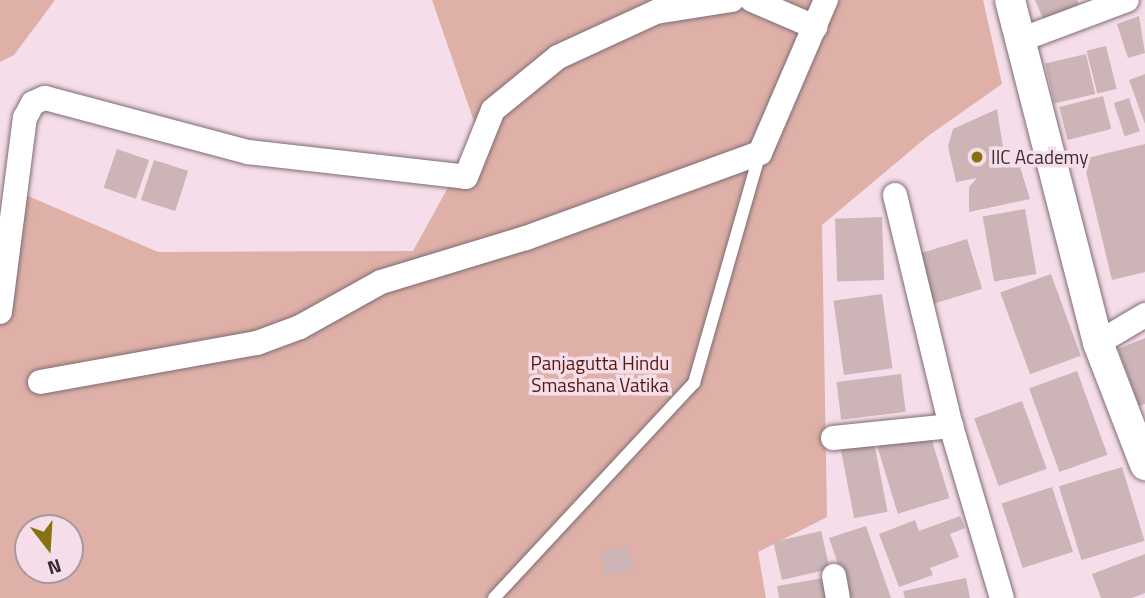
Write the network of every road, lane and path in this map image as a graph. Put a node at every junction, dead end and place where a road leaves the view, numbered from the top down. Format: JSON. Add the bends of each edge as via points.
{"nodes":[{"id":1,"x":732,"y":0,"type":"edge"},
{"id":2,"x":752,"y":0,"type":"edge"},
{"id":3,"x":826,"y":0,"type":"edge"},
{"id":4,"x":1010,"y":0,"type":"edge"},
{"id":5,"x":1127,"y":0,"type":"edge"},
{"id":6,"x":1140,"y":0,"type":"edge"},
{"id":7,"x":1145,"y":10,"type":"edge"},
{"id":8,"x":815,"y":27,"type":"junction"},
{"id":9,"x":1020,"y":40,"type":"junction"},
{"id":10,"x":760,"y":153,"type":"junction"},
{"id":11,"x":895,"y":195,"type":"dead end"},
{"id":12,"x":0,"y":312,"type":"edge"},
{"id":13,"x":1145,"y":315,"type":"edge"},
{"id":14,"x":1098,"y":343,"type":"junction"},
{"id":15,"x":40,"y":382,"type":"dead end"},
{"id":16,"x":951,"y":426,"type":"junction"},
{"id":17,"x":834,"y":438,"type":"dead end"},
{"id":18,"x":1145,"y":464,"type":"edge"},
{"id":19,"x":494,"y":598,"type":"edge"},
{"id":20,"x":1002,"y":598,"type":"edge"}],
"edges":[{"from":1,"to":12,"type":"street","via":[[656,12],[558,57],[493,110],[466,177],[248,152],[45,98],[33,103],[24,118]]},
{"from":2,"to":8,"type":"street"},
{"from":3,"to":8,"type":"street"},
{"from":4,"to":9,"type":"street"},
{"from":5,"to":9,"type":"street"},
{"from":6,"to":7,"type":"street"},
{"from":8,"to":10,"type":"street"},
{"from":9,"to":14,"type":"street"},
{"from":10,"to":15,"type":"street","via":[[526,238],[382,282],[300,327],[257,343]]},
{"from":10,"to":19,"type":"lane","via":[[694,383]]},
{"from":11,"to":16,"type":"street"},
{"from":13,"to":14,"type":"street"},
{"from":14,"to":18,"type":"street"},
{"from":16,"to":17,"type":"street"},
{"from":16,"to":20,"type":"street"}]}
